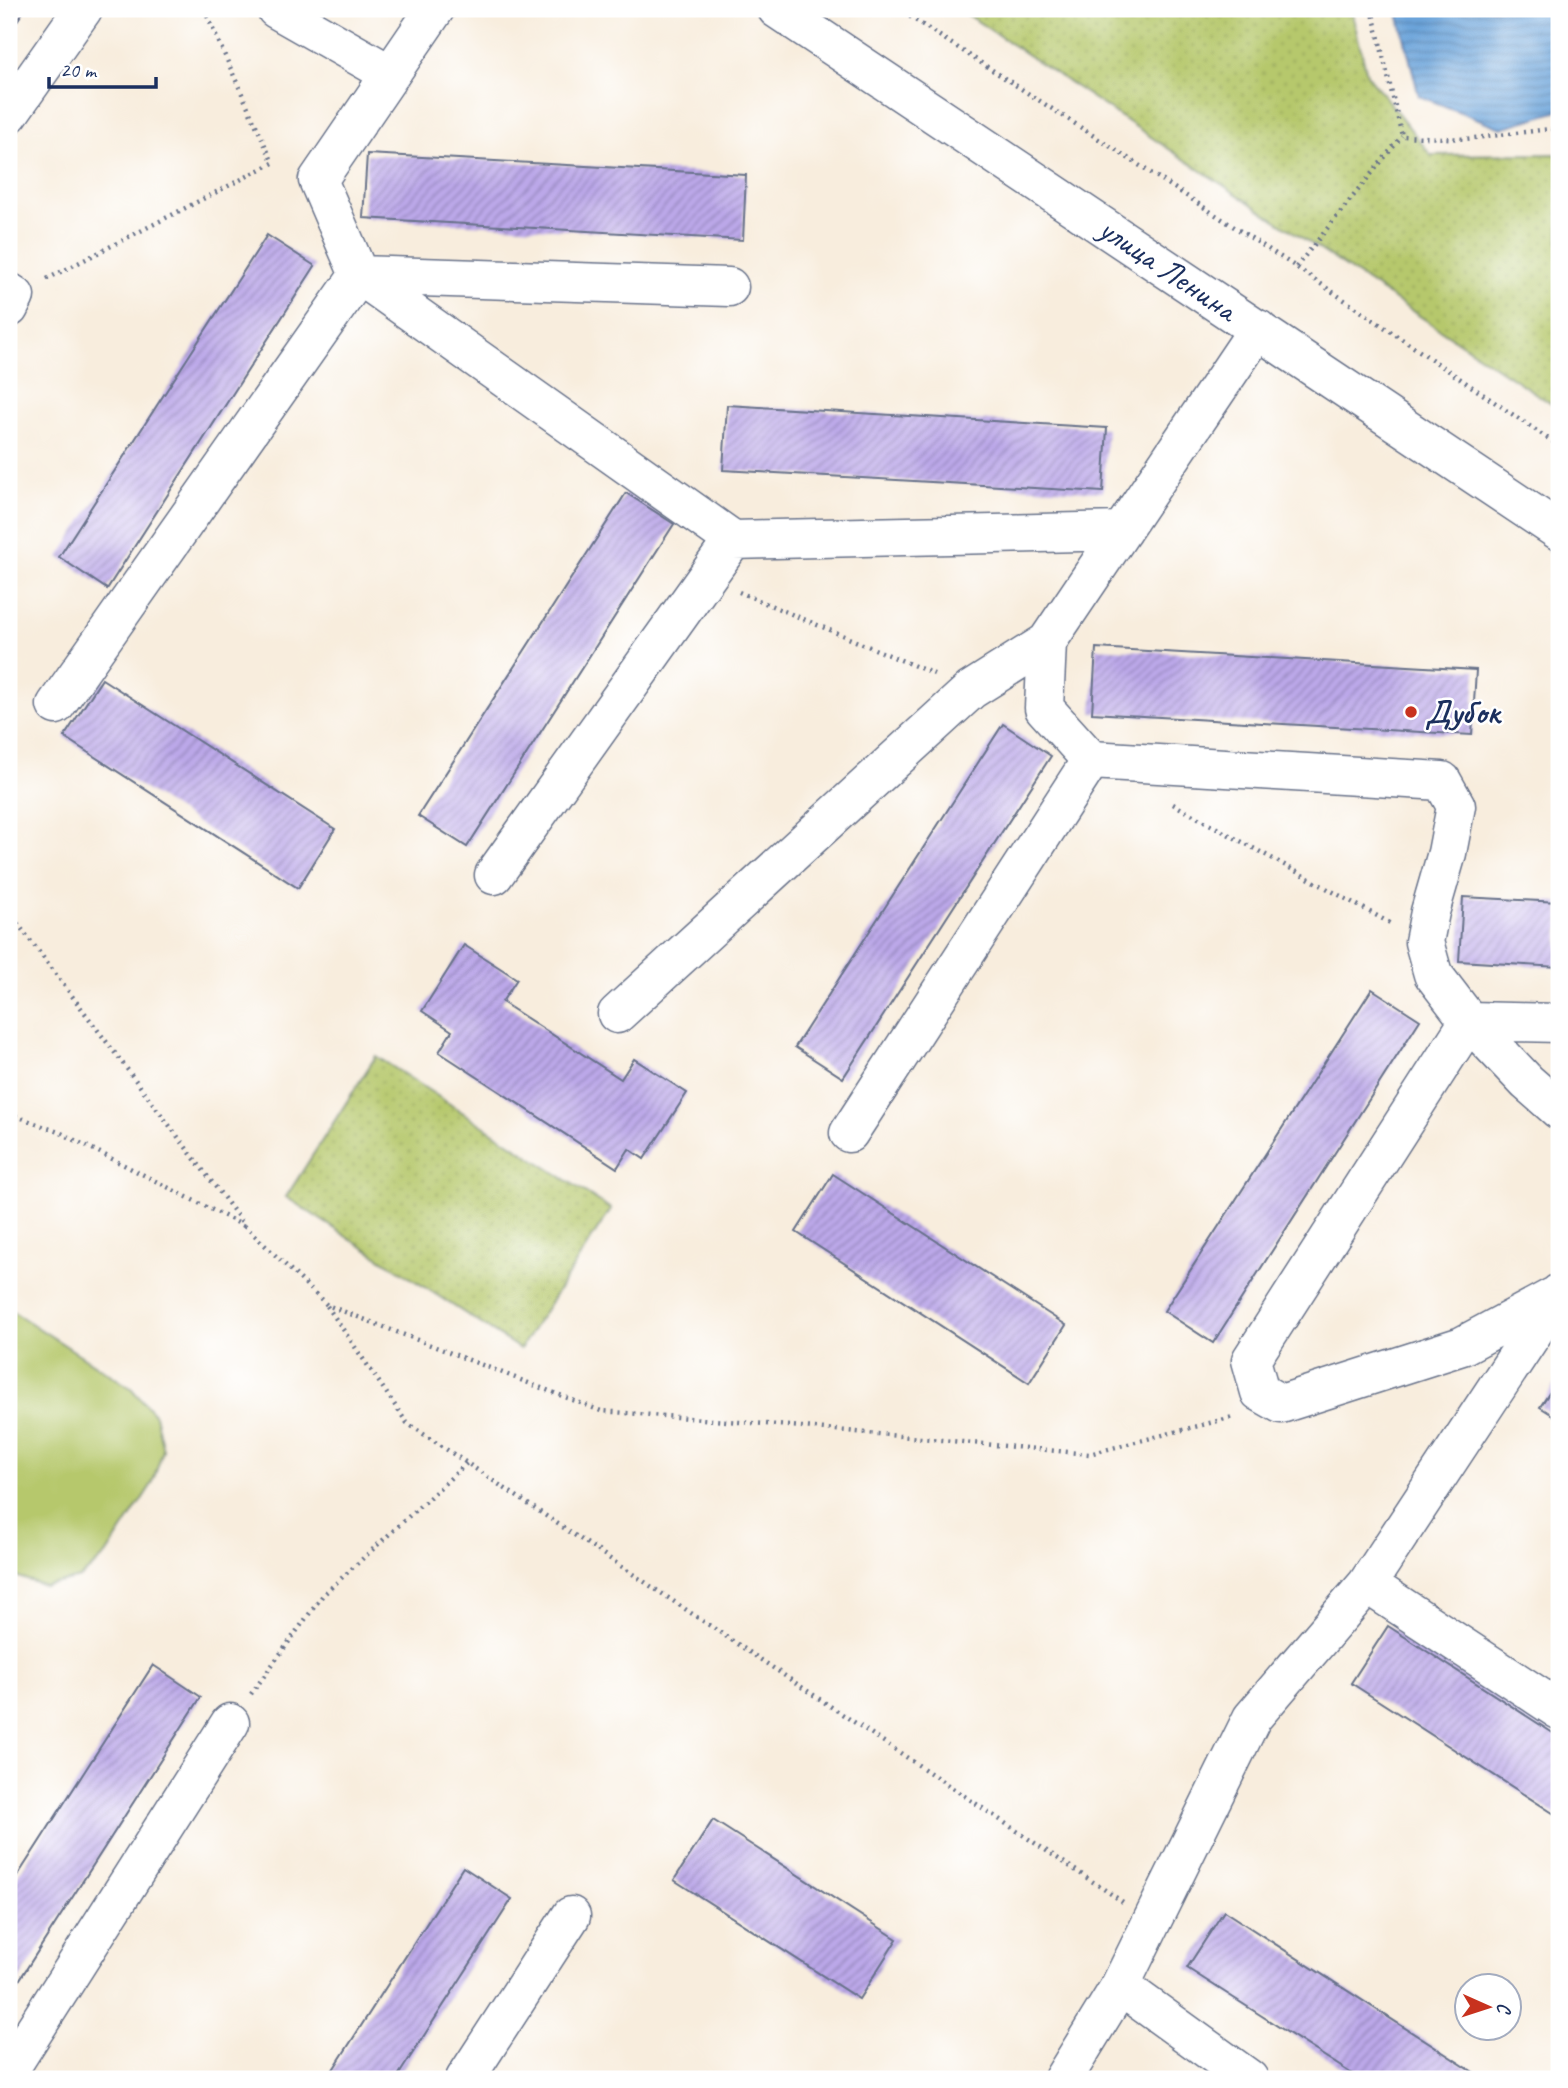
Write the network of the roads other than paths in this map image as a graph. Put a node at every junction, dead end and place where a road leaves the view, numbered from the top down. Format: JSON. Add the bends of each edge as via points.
{"nodes":[{"id":1,"x":83,"y":9,"type":"edge"},
{"id":2,"x":276,"y":9,"type":"edge"},
{"id":3,"x":435,"y":9,"type":"edge"},
{"id":4,"x":788,"y":12,"type":"edge"},
{"id":5,"x":390,"y":74,"type":"junction"},
{"id":6,"x":9,"y":114,"type":"edge"},
{"id":7,"x":359,"y":275,"type":"junction"},
{"id":8,"x":729,"y":286,"type":"dead end"},
{"id":9,"x":1258,"y":329,"type":"junction"},
{"id":10,"x":1122,"y":531,"type":"junction"},
{"id":11,"x":1559,"y":531,"type":"edge"},
{"id":12,"x":733,"y":540,"type":"junction"},
{"id":13,"x":1047,"y":642,"type":"junction"},
{"id":14,"x":56,"y":705,"type":"dead end"},
{"id":15,"x":1091,"y":760,"type":"junction"},
{"id":16,"x":494,"y":875,"type":"dead end"},
{"id":17,"x":617,"y":1014,"type":"dead end"},
{"id":18,"x":1469,"y":1021,"type":"junction"},
{"id":19,"x":1559,"y":1023,"type":"edge"},
{"id":20,"x":1559,"y":1110,"type":"edge"},
{"id":21,"x":849,"y":1133,"type":"dead end"},
{"id":22,"x":1558,"y":1292,"type":"edge"},
{"id":23,"x":1367,"y":1584,"type":"junction"},
{"id":24,"x":1559,"y":1710,"type":"edge"},
{"id":25,"x":229,"y":1723,"type":"road end"},
{"id":26,"x":571,"y":1916,"type":"dead end"},
{"id":27,"x":1120,"y":1986,"type":"junction"},
{"id":28,"x":9,"y":2070,"type":"edge"},
{"id":29,"x":22,"y":2079,"type":"edge"},
{"id":30,"x":465,"y":2079,"type":"edge"},
{"id":31,"x":1063,"y":2079,"type":"edge"},
{"id":32,"x":1249,"y":2079,"type":"edge"}],
"edges":[{"from":1,"to":6,"type":"street"},
{"from":2,"to":5,"type":"street"},
{"from":3,"to":5,"type":"street"},
{"from":4,"to":9,"type":"street","name":"улица Ленина"},
{"from":5,"to":7,"type":"street","via":[[317,180]]},
{"from":7,"to":8,"type":"street"},
{"from":7,"to":12,"type":"street"},
{"from":7,"to":14,"type":"street"},
{"from":9,"to":10,"type":"street"},
{"from":9,"to":11,"type":"street","name":"улица Ленина"},
{"from":10,"to":12,"type":"street"},
{"from":10,"to":13,"type":"street"},
{"from":12,"to":16,"type":"street"},
{"from":13,"to":15,"type":"street","via":[[1044,708]]},
{"from":13,"to":17,"type":"street","via":[[971,690]]},
{"from":15,"to":18,"type":"street","via":[[1442,781],[1456,806],[1424,942],[1433,974]]},
{"from":15,"to":21,"type":"street"},
{"from":18,"to":19,"type":"street"},
{"from":18,"to":20,"type":"street"},
{"from":18,"to":22,"type":"street","via":[[1251,1360],[1260,1392],[1281,1404],[1462,1346]]},
{"from":22,"to":23,"type":"street"},
{"from":23,"to":24,"type":"street"},
{"from":23,"to":27,"type":"street","via":[[1252,1718]]},
{"from":25,"to":28,"type":"street"},
{"from":26,"to":30,"type":"street"},
{"from":27,"to":31,"type":"street"},
{"from":27,"to":32,"type":"street"},
{"from":28,"to":29,"type":"street"}]}
